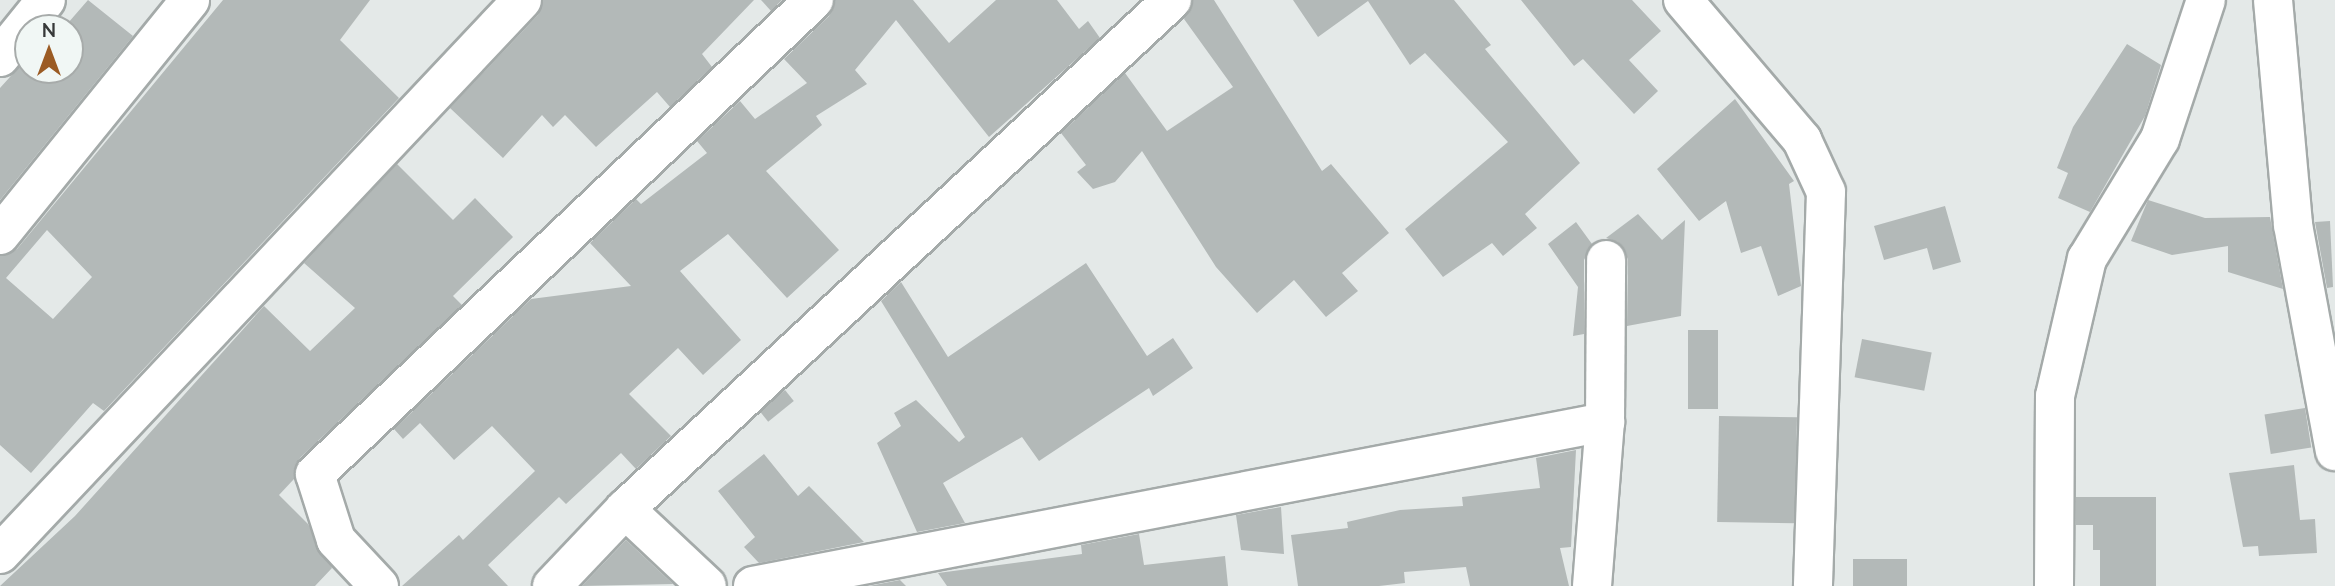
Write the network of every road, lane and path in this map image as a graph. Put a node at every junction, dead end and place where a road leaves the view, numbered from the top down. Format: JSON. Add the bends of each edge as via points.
{"nodes":[{"id":1,"x":46,"y":0,"type":"edge"},
{"id":2,"x":190,"y":0,"type":"edge"},
{"id":3,"x":522,"y":0,"type":"edge"},
{"id":4,"x":814,"y":0,"type":"edge"},
{"id":5,"x":1172,"y":0,"type":"edge"},
{"id":6,"x":1684,"y":0,"type":"edge"},
{"id":7,"x":2206,"y":0,"type":"edge"},
{"id":8,"x":2273,"y":0,"type":"edge"},
{"id":9,"x":0,"y":57,"type":"edge"},
{"id":10,"x":0,"y":235,"type":"edge"},
{"id":11,"x":1606,"y":260,"type":"dead end"},
{"id":12,"x":1605,"y":422,"type":"junction"},
{"id":13,"x":2335,"y":451,"type":"edge"},
{"id":14,"x":625,"y":509,"type":"junction"},
{"id":15,"x":0,"y":554,"type":"edge"},
{"id":16,"x":1808,"y":585,"type":"edge"},
{"id":17,"x":379,"y":586,"type":"edge"},
{"id":18,"x":552,"y":586,"type":"edge"},
{"id":19,"x":707,"y":586,"type":"edge"},
{"id":20,"x":753,"y":586,"type":"edge"},
{"id":21,"x":1592,"y":586,"type":"edge"},
{"id":22,"x":2054,"y":586,"type":"edge"}],
"edges":[{"from":1,"to":9,"type":"street"},
{"from":2,"to":10,"type":"street"},
{"from":3,"to":15,"type":"street"},
{"from":4,"to":17,"type":"street","via":[[314,474],[336,540]]},
{"from":5,"to":14,"type":"street"},
{"from":6,"to":16,"type":"street","via":[[1802,140],[1826,192]]},
{"from":7,"to":22,"type":"street","via":[[2160,139],[2087,259],[2055,396]]},
{"from":8,"to":13,"type":"street","via":[[2293,225]]},
{"from":11,"to":12,"type":"street"},
{"from":12,"to":20,"type":"street"},
{"from":12,"to":21,"type":"street"},
{"from":14,"to":18,"type":"street"},
{"from":14,"to":19,"type":"street"}]}
